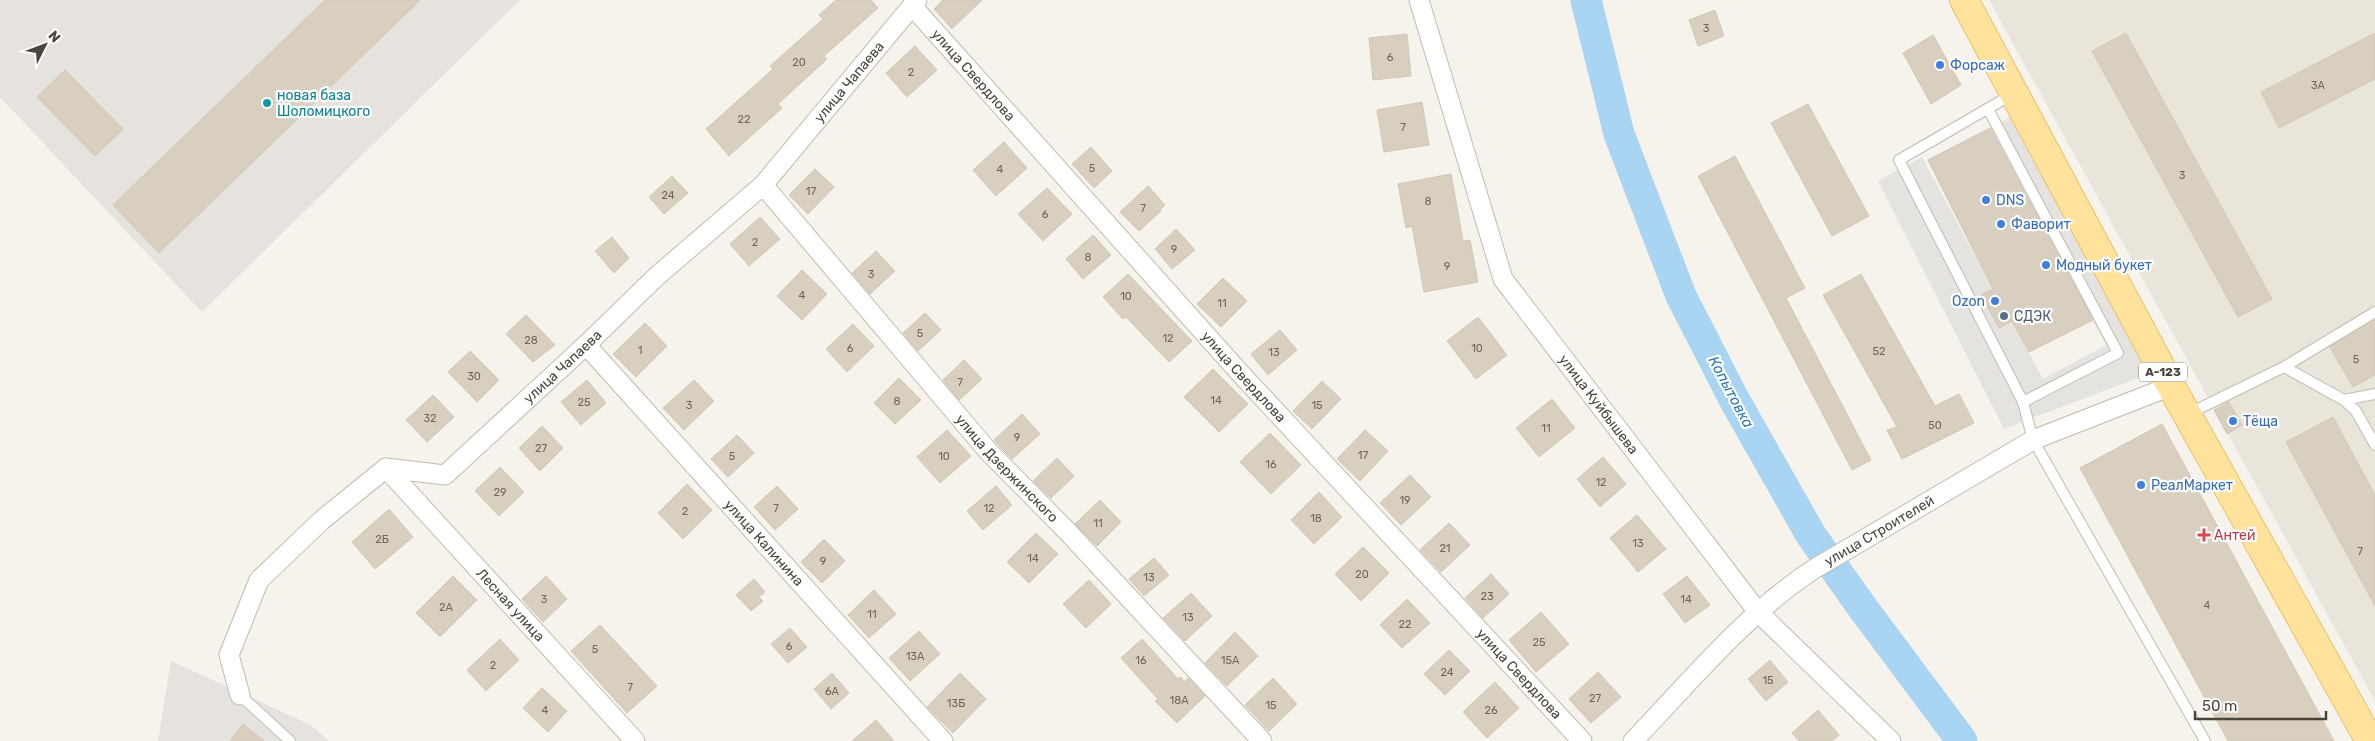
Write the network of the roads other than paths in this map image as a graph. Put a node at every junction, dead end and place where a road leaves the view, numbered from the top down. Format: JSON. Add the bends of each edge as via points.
{"nodes":[{"id":1,"x":1419,"y":0,"type":"edge"},
{"id":2,"x":1964,"y":0,"type":"edge"},
{"id":3,"x":915,"y":3,"type":"edge"},
{"id":4,"x":2015,"y":93,"type":"junction"},
{"id":5,"x":1988,"y":108,"type":"junction"},
{"id":6,"x":763,"y":185,"type":"junction"},
{"id":7,"x":2375,"y":312,"type":"edge"},
{"id":8,"x":586,"y":345,"type":"junction"},
{"id":9,"x":2284,"y":366,"type":"junction"},
{"id":10,"x":2171,"y":386,"type":"junction"},
{"id":11,"x":2375,"y":394,"type":"edge"},
{"id":12,"x":2344,"y":400,"type":"junction"},
{"id":13,"x":2022,"y":402,"type":"junction"},
{"id":14,"x":2187,"y":415,"type":"junction"},
{"id":15,"x":2033,"y":440,"type":"junction"},
{"id":16,"x":2375,"y":445,"type":"edge"},
{"id":17,"x":386,"y":468,"type":"junction"},
{"id":18,"x":1758,"y":612,"type":"junction"},
{"id":19,"x":240,"y":695,"type":"joint"},
{"id":20,"x":290,"y":741,"type":"edge"},
{"id":21,"x":635,"y":741,"type":"edge"},
{"id":22,"x":943,"y":741,"type":"edge"},
{"id":23,"x":1262,"y":741,"type":"edge"},
{"id":24,"x":1582,"y":741,"type":"edge"},
{"id":25,"x":1633,"y":741,"type":"edge"},
{"id":26,"x":1892,"y":741,"type":"edge"},
{"id":27,"x":2205,"y":741,"type":"edge"},
{"id":28,"x":2370,"y":741,"type":"edge"}],
"edges":[{"from":1,"to":18,"type":"street","name":"улица Куйбышева","via":[[1502,279]]},
{"from":2,"to":4,"type":"main road","number":"А-123"},
{"from":3,"to":6,"type":"street","name":"улица Чапаева"},
{"from":3,"to":24,"type":"street","name":"улица Свердлова","via":[[1240,373]]},
{"from":4,"to":5,"type":"lane"},
{"from":4,"to":10,"type":"main road","number":"А-123"},
{"from":5,"to":13,"type":"lane","via":[[1899,160]]},
{"from":5,"to":13,"type":"lane","via":[[2118,353]]},
{"from":6,"to":8,"type":"street","name":"улица Чапаева","via":[[657,276]]},
{"from":6,"to":23,"type":"street","name":"улица Дзержинского","via":[[988,451]]},
{"from":7,"to":9,"type":"lane"},
{"from":8,"to":17,"type":"street","name":"улица Чапаева","via":[[445,475]]},
{"from":8,"to":22,"type":"street","name":"улица Калинина"},
{"from":9,"to":12,"type":"lane"},
{"from":9,"to":14,"type":"lane"},
{"from":10,"to":14,"type":"main road","number":"А-123"},
{"from":10,"to":15,"type":"street","name":"улица Строителей"},
{"from":11,"to":12,"type":"lane"},
{"from":12,"to":16,"type":"lane","via":[[2356,411]]},
{"from":13,"to":15,"type":"lane"},
{"from":14,"to":28,"type":"main road","number":"А-123"},
{"from":15,"to":18,"type":"street","name":"улица Строителей","via":[[1814,569]]},
{"from":15,"to":27,"type":"lane"},
{"from":17,"to":19,"type":"street","via":[[322,520],[260,580],[229,655]]},
{"from":17,"to":21,"type":"street","name":"Лесная улица"},
{"from":18,"to":25,"type":"street","name":"улица Строителей"},
{"from":18,"to":26,"type":"street","name":"улица Куйбышева"},
{"from":19,"to":20,"type":"lane"}]}
